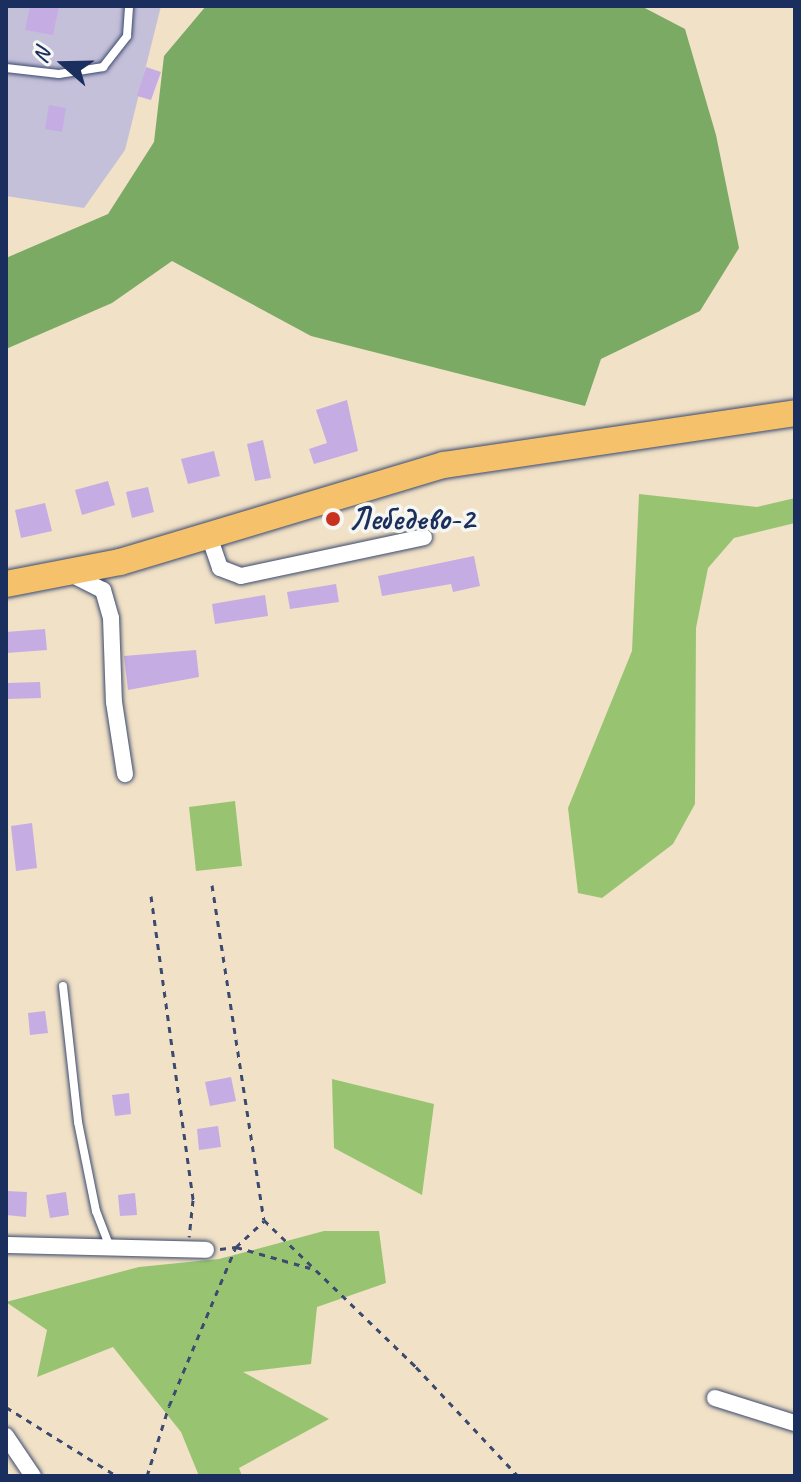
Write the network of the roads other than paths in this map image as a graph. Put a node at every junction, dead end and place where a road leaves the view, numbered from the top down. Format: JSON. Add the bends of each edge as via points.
{"nodes":[{"id":1,"x":129,"y":6,"type":"edge"},
{"id":2,"x":6,"y":68,"type":"edge"},
{"id":3,"x":795,"y":413,"type":"edge"},
{"id":4,"x":208,"y":533,"type":"junction"},
{"id":5,"x":424,"y":537,"type":"dead end"},
{"id":6,"x":71,"y":574,"type":"junction"},
{"id":7,"x":6,"y":584,"type":"edge"},
{"id":8,"x":125,"y":774,"type":"dead end"},
{"id":9,"x":63,"y":986,"type":"dead end"},
{"id":10,"x":6,"y":1245,"type":"edge"},
{"id":11,"x":206,"y":1250,"type":"road end"},
{"id":12,"x":112,"y":1252,"type":"junction"},
{"id":13,"x":715,"y":1398,"type":"dead end"},
{"id":14,"x":795,"y":1423,"type":"edge"},
{"id":15,"x":6,"y":1436,"type":"edge"},
{"id":16,"x":33,"y":1476,"type":"edge"}],
"edges":[{"from":1,"to":2,"type":"lane","via":[[127,36],[103,67],[59,74]]},
{"from":3,"to":4,"type":"main road","via":[[472,459],[374,482]]},
{"from":4,"to":5,"type":"street","via":[[220,568],[241,576]]},
{"from":4,"to":6,"type":"main road"},
{"from":6,"to":7,"type":"main road"},
{"from":6,"to":8,"type":"street","via":[[103,590],[111,618],[114,702]]},
{"from":9,"to":12,"type":"lane","via":[[78,1122],[96,1211]]},
{"from":10,"to":12,"type":"street"},
{"from":11,"to":12,"type":"street"},
{"from":13,"to":14,"type":"street"},
{"from":15,"to":16,"type":"street"}]}
